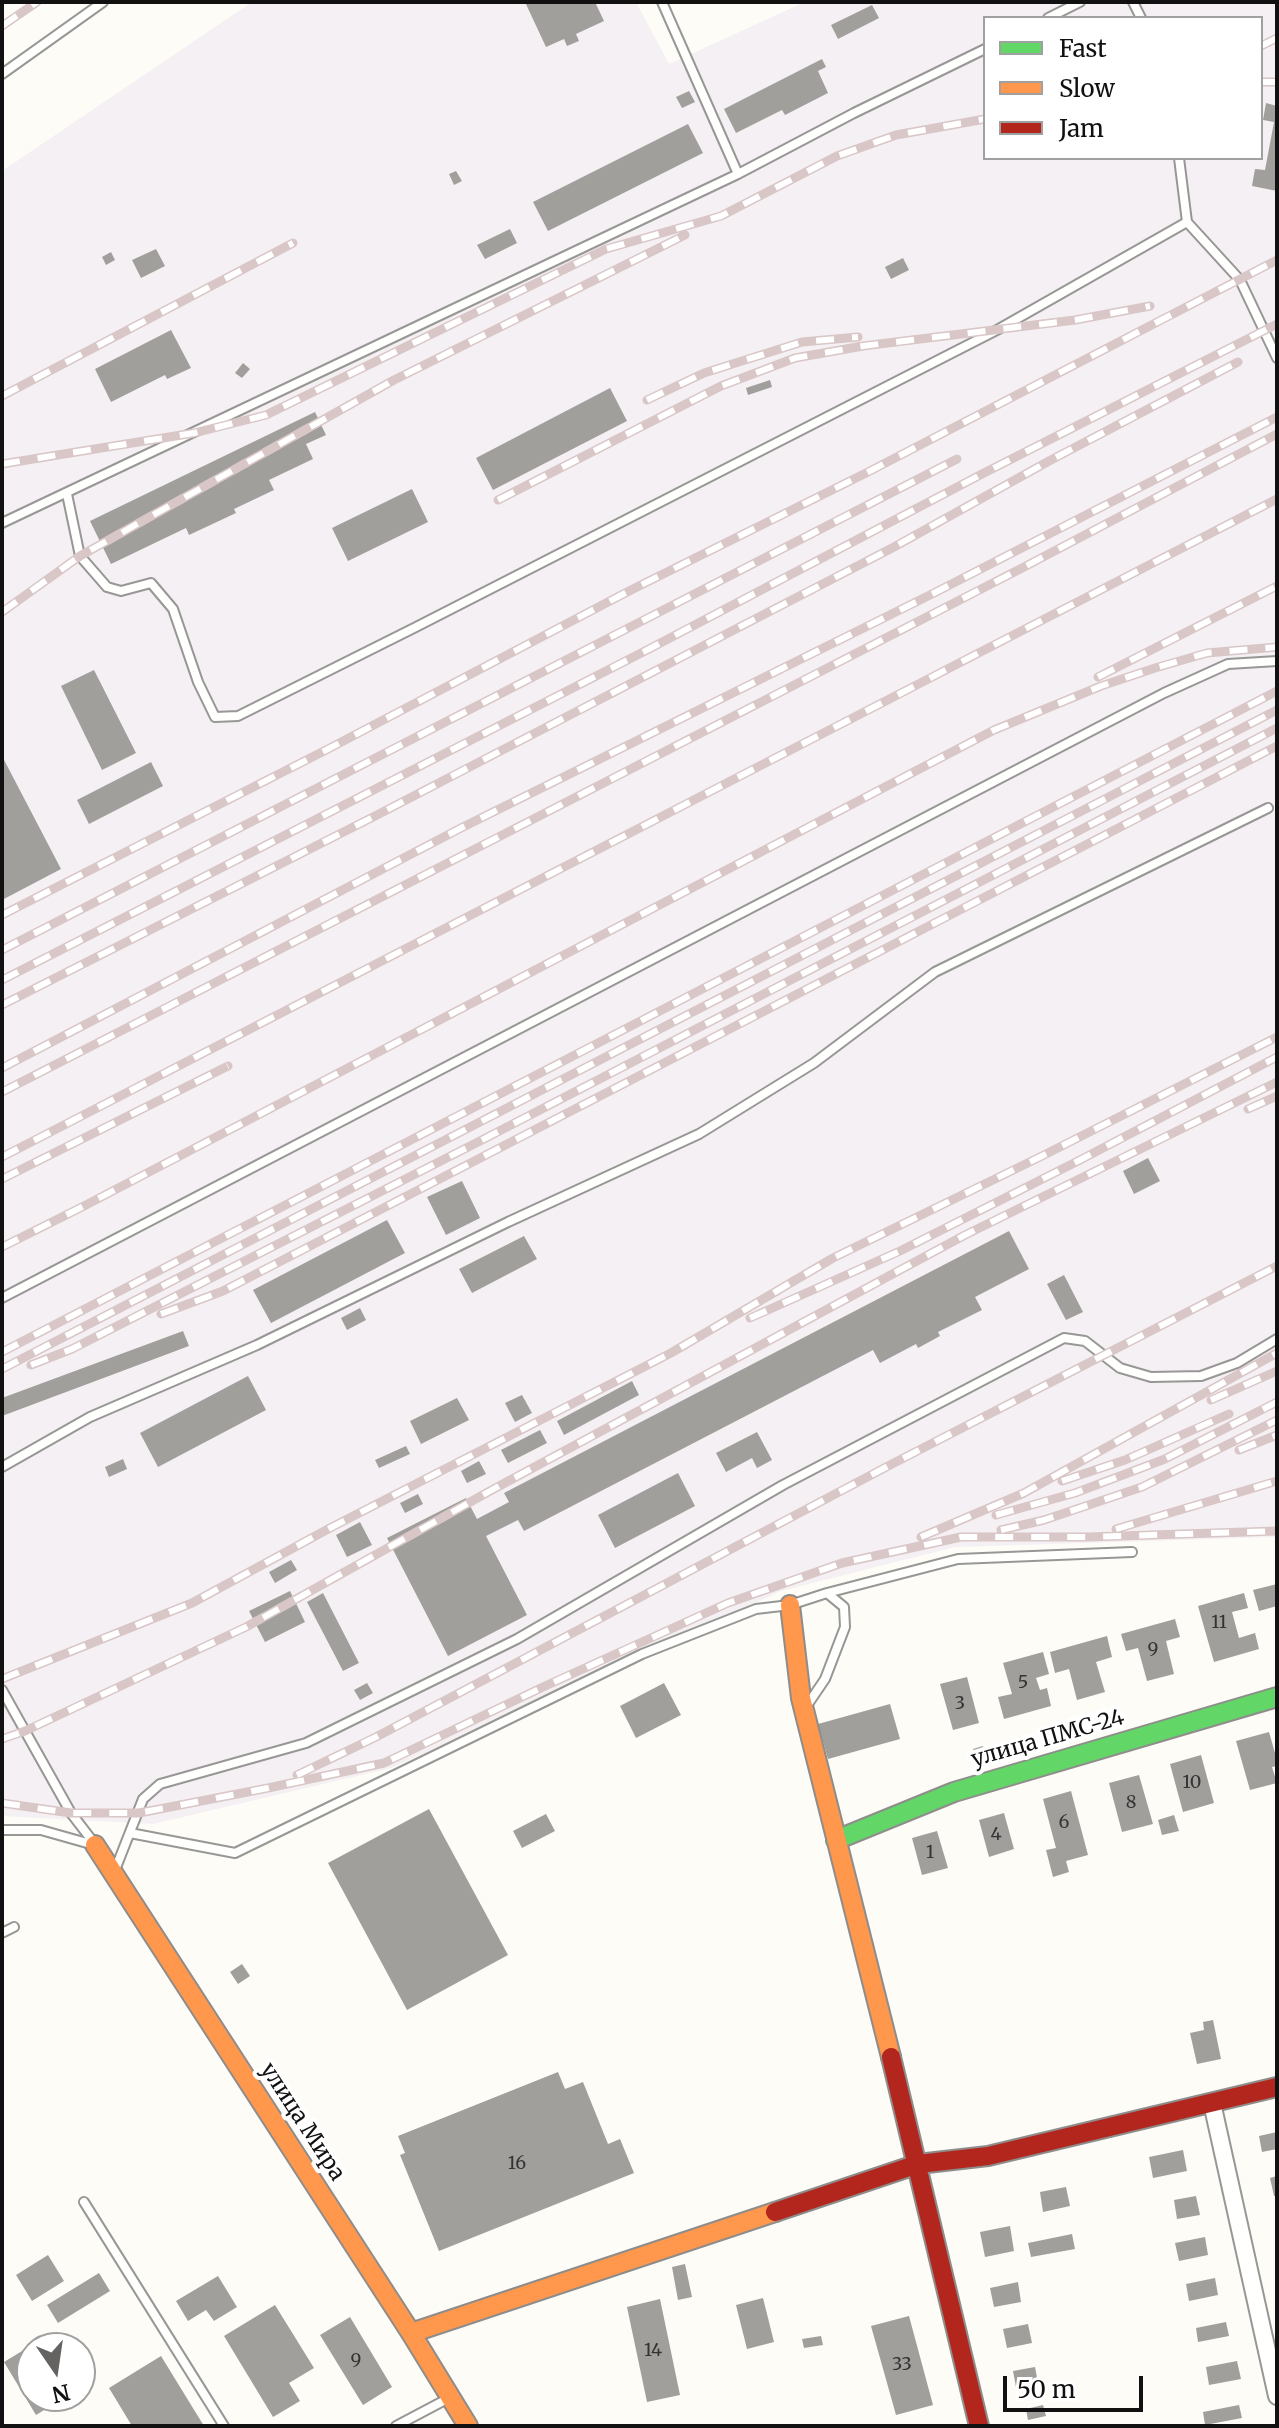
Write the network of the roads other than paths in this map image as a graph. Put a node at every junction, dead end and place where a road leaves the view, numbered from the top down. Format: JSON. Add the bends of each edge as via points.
{"nodes":[{"id":1,"x":103,"y":2,"type":"edge"},
{"id":2,"x":662,"y":2,"type":"edge"},
{"id":3,"x":1080,"y":2,"type":"edge"},
{"id":4,"x":1052,"y":16,"type":"edge"},
{"id":5,"x":983,"y":50,"type":"edge"},
{"id":6,"x":2,"y":74,"type":"edge"},
{"id":7,"x":1179,"y":160,"type":"edge"},
{"id":8,"x":738,"y":174,"type":"junction"},
{"id":9,"x":1187,"y":222,"type":"junction"},
{"id":10,"x":1277,"y":358,"type":"edge"},
{"id":11,"x":67,"y":494,"type":"junction"},
{"id":12,"x":2,"y":523,"type":"edge"},
{"id":13,"x":1277,"y":661,"type":"edge"},
{"id":14,"x":1268,"y":808,"type":"dead end"},
{"id":15,"x":2,"y":1298,"type":"edge"},
{"id":16,"x":1277,"y":1339,"type":"edge"},
{"id":17,"x":2,"y":1467,"type":"edge"},
{"id":18,"x":1132,"y":1552,"type":"dead end"},
{"id":19,"x":827,"y":1593,"type":"junction"},
{"id":20,"x":790,"y":1605,"type":"junction"},
{"id":21,"x":2,"y":1690,"type":"edge"},
{"id":22,"x":1277,"y":1697,"type":"edge"},
{"id":23,"x":804,"y":1711,"type":"junction"},
{"id":24,"x":2,"y":1830,"type":"edge"},
{"id":25,"x":130,"y":1833,"type":"junction"},
{"id":26,"x":836,"y":1840,"type":"junction"},
{"id":27,"x":95,"y":1845,"type":"junction"},
{"id":28,"x":114,"y":1874,"type":"junction"},
{"id":29,"x":14,"y":1927,"type":"dead end"},
{"id":30,"x":2,"y":1933,"type":"edge"},
{"id":31,"x":1277,"y":2087,"type":"edge"},
{"id":32,"x":1212,"y":2103,"type":"junction"},
{"id":33,"x":918,"y":2164,"type":"junction"},
{"id":34,"x":84,"y":2202,"type":"dead end"},
{"id":35,"x":411,"y":2333,"type":"junction"},
{"id":36,"x":1277,"y":2396,"type":"edge"},
{"id":37,"x":450,"y":2398,"type":"junction"},
{"id":38,"x":224,"y":2426,"type":"edge"},
{"id":39,"x":396,"y":2426,"type":"edge"},
{"id":40,"x":468,"y":2426,"type":"edge"},
{"id":41,"x":979,"y":2426,"type":"edge"}],
"edges":[{"from":1,"to":6,"type":"lane"},
{"from":2,"to":8,"type":"lane"},
{"from":3,"to":4,"type":"lane"},
{"from":5,"to":8,"type":"lane"},
{"from":7,"to":9,"type":"lane"},
{"from":8,"to":11,"type":"lane"},
{"from":9,"to":10,"type":"lane","via":[[1240,280]]},
{"from":9,"to":11,"type":"lane","via":[[997,330],[238,716],[215,717],[173,609],[151,583],[121,591],[107,587],[80,556]]},
{"from":11,"to":12,"type":"lane"},
{"from":13,"to":15,"type":"lane","via":[[1228,664],[1164,693]]},
{"from":14,"to":17,"type":"lane","via":[[935,972],[814,1063],[699,1134],[257,1345],[90,1417]]},
{"from":16,"to":25,"type":"lane","via":[[1237,1363],[1201,1376],[1151,1377],[1120,1368],[1085,1341],[1064,1338],[783,1485],[517,1639],[306,1743],[160,1784],[143,1799]]},
{"from":18,"to":19,"type":"lane","via":[[958,1559]]},
{"from":19,"to":20,"type":"lane"},
{"from":19,"to":23,"type":"lane","via":[[844,1607],[845,1627],[825,1679]]},
{"from":20,"to":23,"type":"street"},
{"from":20,"to":25,"type":"lane","via":[[756,1609],[642,1654],[235,1853]]},
{"from":21,"to":27,"type":"lane","via":[[71,1813]]},
{"from":22,"to":26,"type":"street","name":"улица ПМС-24","via":[[954,1792]]},
{"from":23,"to":26,"type":"street"},
{"from":24,"to":27,"type":"lane","via":[[41,1830]]},
{"from":25,"to":28,"type":"lane"},
{"from":26,"to":33,"type":"street"},
{"from":27,"to":28,"type":"street","name":"улица Мира"},
{"from":28,"to":35,"type":"street","name":"улица Мира"},
{"from":29,"to":30,"type":"lane"},
{"from":31,"to":32,"type":"street"},
{"from":32,"to":33,"type":"street","via":[[988,2156]]},
{"from":32,"to":36,"type":"street"},
{"from":33,"to":35,"type":"street"},
{"from":33,"to":41,"type":"street"},
{"from":34,"to":38,"type":"lane"},
{"from":35,"to":37,"type":"street","name":"улица Мира"},
{"from":37,"to":39,"type":"lane"},
{"from":37,"to":40,"type":"street","name":"улица Мира"}]}
